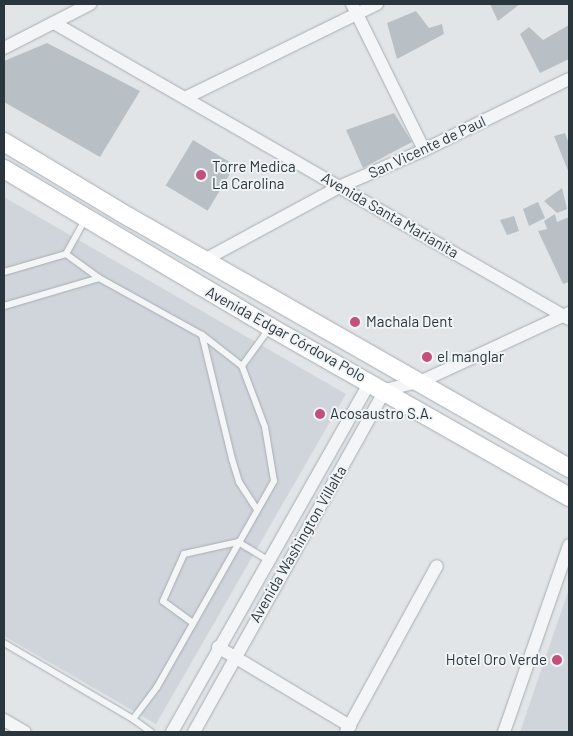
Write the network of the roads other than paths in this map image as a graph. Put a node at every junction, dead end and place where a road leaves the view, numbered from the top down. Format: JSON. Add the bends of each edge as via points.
{"nodes":[{"id":1,"x":90,"y":4,"type":"edge"},
{"id":2,"x":377,"y":4,"type":"edge"},
{"id":3,"x":354,"y":9,"type":"edge"},
{"id":4,"x":54,"y":22,"type":"junction"},
{"id":5,"x":4,"y":48,"type":"edge"},
{"id":6,"x":569,"y":79,"type":"edge"},
{"id":7,"x":185,"y":98,"type":"junction"},
{"id":8,"x":4,"y":142,"type":"edge"},
{"id":9,"x":424,"y":150,"type":"junction"},
{"id":10,"x":4,"y":169,"type":"edge"},
{"id":11,"x":341,"y":186,"type":"junction"},
{"id":12,"x":85,"y":218,"type":"junction"},
{"id":13,"x":66,"y":254,"type":"junction"},
{"id":14,"x":206,"y":259,"type":"junction"},
{"id":15,"x":4,"y":272,"type":"edge"},
{"id":16,"x":99,"y":278,"type":"junction"},
{"id":17,"x":4,"y":306,"type":"edge"},
{"id":18,"x":567,"y":316,"type":"edge"},
{"id":19,"x":270,"y":327,"type":"junction"},
{"id":20,"x":202,"y":335,"type":"junction"},
{"id":21,"x":242,"y":366,"type":"junction"},
{"id":22,"x":422,"y":382,"type":"junction"},
{"id":23,"x":377,"y":386,"type":"junction"},
{"id":24,"x":569,"y":468,"type":"edge"},
{"id":25,"x":569,"y":497,"type":"edge"},
{"id":26,"x":257,"y":510,"type":"junction"},
{"id":27,"x":238,"y":542,"type":"junction"},
{"id":28,"x":569,"y":545,"type":"edge"},
{"id":29,"x":268,"y":560,"type":"junction"},
{"id":30,"x":437,"y":566,"type":"dead end"},
{"id":31,"x":193,"y":623,"type":"junction"},
{"id":32,"x":4,"y":643,"type":"edge"},
{"id":33,"x":218,"y":647,"type":"junction"},
{"id":34,"x":235,"y":657,"type":"junction"},
{"id":35,"x":134,"y":719,"type":"junction"},
{"id":36,"x":4,"y":720,"type":"edge"},
{"id":37,"x":348,"y":729,"type":"edge"},
{"id":38,"x":25,"y":732,"type":"edge"},
{"id":39,"x":151,"y":732,"type":"edge"},
{"id":40,"x":172,"y":732,"type":"edge"},
{"id":41,"x":194,"y":732,"type":"edge"},
{"id":42,"x":504,"y":732,"type":"edge"}],
"edges":[{"from":1,"to":4,"type":"street"},
{"from":2,"to":3,"type":"street"},
{"from":3,"to":7,"type":"street"},
{"from":3,"to":9,"type":"street"},
{"from":4,"to":5,"type":"street"},
{"from":4,"to":7,"type":"street","name":"Avenida Santa Marianita"},
{"from":6,"to":9,"type":"street","name":"San Vicente de Paul"},
{"from":7,"to":11,"type":"street","name":"Avenida Santa Marianita"},
{"from":8,"to":14,"type":"main road","name":"Avenida Edgar Córdova Polo"},
{"from":9,"to":11,"type":"street","name":"San Vicente de Paul"},
{"from":10,"to":12,"type":"main road","name":"Avenida Edgar Córdova Polo"},
{"from":11,"to":14,"type":"street","name":"San Vicente de Paul"},
{"from":11,"to":18,"type":"street","name":"Avenida Santa Marianita"},
{"from":12,"to":13,"type":"lane"},
{"from":12,"to":19,"type":"main road","name":"Avenida Edgar Córdova Polo"},
{"from":13,"to":15,"type":"lane"},
{"from":13,"to":16,"type":"lane"},
{"from":14,"to":22,"type":"main road","name":"Avenida Edgar Córdova Polo"},
{"from":16,"to":17,"type":"lane"},
{"from":16,"to":20,"type":"lane"},
{"from":18,"to":22,"type":"street"},
{"from":19,"to":21,"type":"lane"},
{"from":19,"to":23,"type":"main road","name":"Avenida Edgar Córdova Polo"},
{"from":20,"to":21,"type":"lane"},
{"from":20,"to":26,"type":"lane","via":[[232,459],[240,482]]},
{"from":21,"to":26,"type":"lane","via":[[264,427],[274,481]]},
{"from":22,"to":23,"type":"street"},
{"from":22,"to":24,"type":"main road","name":"Avenida Edgar Córdova Polo"},
{"from":23,"to":25,"type":"main road","name":"Avenida Edgar Córdova Polo"},
{"from":23,"to":29,"type":"street","name":"Avenida Washington Villalta"},
{"from":23,"to":34,"type":"street","name":"Avenida Washington Villalta"},
{"from":26,"to":27,"type":"lane"},
{"from":27,"to":29,"type":"lane"},
{"from":27,"to":31,"type":"lane"},
{"from":27,"to":31,"type":"lane","via":[[184,554],[163,601]]},
{"from":28,"to":42,"type":"street"},
{"from":29,"to":33,"type":"street","name":"Avenida Washington Villalta"},
{"from":30,"to":37,"type":"street"},
{"from":31,"to":35,"type":"lane","via":[[154,692]]},
{"from":32,"to":35,"type":"lane"},
{"from":33,"to":34,"type":"street"},
{"from":33,"to":40,"type":"street","name":"Avenida Washington Villalta"},
{"from":34,"to":37,"type":"street"},
{"from":34,"to":41,"type":"street","name":"Avenida Washington Villalta"},
{"from":35,"to":39,"type":"lane"},
{"from":36,"to":38,"type":"street"}]}
